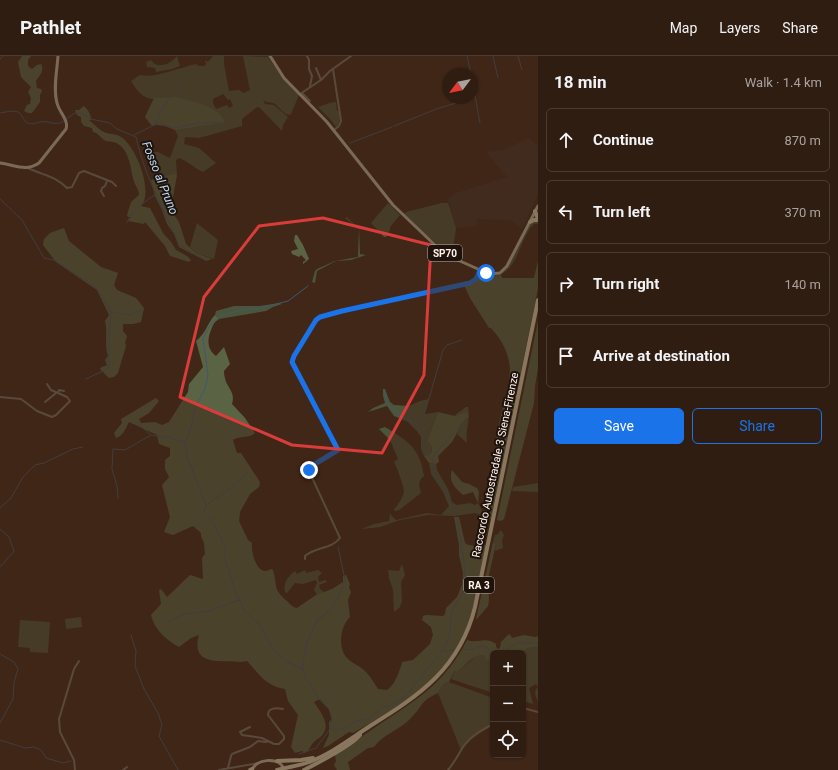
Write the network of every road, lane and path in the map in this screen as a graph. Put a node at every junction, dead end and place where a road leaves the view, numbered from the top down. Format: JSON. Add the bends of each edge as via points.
{"nodes":[{"id":1,"x":58,"y":56,"type":"edge"},
{"id":2,"x":270,"y":56,"type":"edge"},
{"id":3,"x":307,"y":56,"type":"edge"},
{"id":4,"x":351,"y":56,"type":"edge"},
{"id":5,"x":316,"y":68,"type":"dead end"},
{"id":6,"x":333,"y":69,"type":"junction"},
{"id":7,"x":321,"y":80,"type":"junction"},
{"id":8,"x":310,"y":86,"type":"junction"},
{"id":9,"x":301,"y":94,"type":"junction"},
{"id":10,"x":310,"y":101,"type":"dead end"},
{"id":11,"x":334,"y":131,"type":"junction"},
{"id":12,"x":0,"y":164,"type":"edge"},
{"id":13,"x":28,"y":168,"type":"junction"},
{"id":14,"x":107,"y":181,"type":"junction"},
{"id":15,"x":116,"y":186,"type":"dead end"},
{"id":16,"x":104,"y":196,"type":"dead end"},
{"id":17,"x":538,"y":206,"type":"edge"},
{"id":18,"x":535,"y":211,"type":"junction"},
{"id":19,"x":538,"y":220,"type":"edge"},
{"id":20,"x":530,"y":222,"type":"junction"},
{"id":21,"x":480,"y":270,"type":"junction"},
{"id":22,"x":538,"y":300,"type":"edge"},
{"id":23,"x":538,"y":310,"type":"edge"},
{"id":24,"x":47,"y":384,"type":"dead end"},
{"id":25,"x":64,"y":391,"type":"dead end"},
{"id":26,"x":57,"y":393,"type":"junction"},
{"id":27,"x":0,"y":397,"type":"edge"},
{"id":28,"x":45,"y":402,"type":"dead end"},
{"id":29,"x":305,"y":559,"type":"dead end"},
{"id":30,"x":79,"y":661,"type":"dead end"},
{"id":31,"x":283,"y":709,"type":"dead end"},
{"id":32,"x":526,"y":709,"type":"edge"},
{"id":33,"x":538,"y":712,"type":"edge"},
{"id":34,"x":490,"y":726,"type":"edge"},
{"id":35,"x":250,"y":727,"type":"dead end"},
{"id":36,"x":368,"y":728,"type":"junction"},
{"id":37,"x":360,"y":735,"type":"junction"},
{"id":38,"x":268,"y":741,"type":"junction"},
{"id":39,"x":277,"y":761,"type":"junction"},
{"id":40,"x":259,"y":763,"type":"junction"},
{"id":41,"x":250,"y":764,"type":"junction"},
{"id":42,"x":127,"y":767,"type":"dead end"},
{"id":43,"x":228,"y":768,"type":"junction"},
{"id":44,"x":285,"y":768,"type":"edge"},
{"id":45,"x":251,"y":769,"type":"edge"},
{"id":46,"x":75,"y":770,"type":"edge"},
{"id":47,"x":123,"y":770,"type":"edge"},
{"id":48,"x":219,"y":770,"type":"edge"},
{"id":49,"x":276,"y":770,"type":"edge"},
{"id":50,"x":304,"y":770,"type":"edge"},
{"id":51,"x":448,"y":770,"type":"edge"}],
"edges":[{"from":1,"to":13,"type":"main road","via":[[56,100],[67,126],[39,163]]},
{"from":2,"to":9,"type":"main road","number":"SP70","via":[[284,78]]},
{"from":3,"to":8,"type":"street","via":[[312,76]]},
{"from":4,"to":6,"type":"street"},
{"from":5,"to":7,"type":"street"},
{"from":6,"to":7,"type":"street"},
{"from":6,"to":11,"type":"street","via":[[341,122]]},
{"from":7,"to":8,"type":"street"},
{"from":8,"to":9,"type":"street"},
{"from":9,"to":10,"type":"street"},
{"from":9,"to":11,"type":"main road","number":"SP70"},
{"from":11,"to":21,"type":"main road","number":"SP70","via":[[401,214],[444,252]]},
{"from":12,"to":13,"type":"main road"},
{"from":13,"to":14,"type":"street","via":[[50,176],[69,188],[84,171]]},
{"from":14,"to":15,"type":"street"},
{"from":14,"to":16,"type":"street","via":[[101,191]]},
{"from":17,"to":18,"type":"main road","number":"SP70"},
{"from":18,"to":19,"type":"highway"},
{"from":18,"to":20,"type":"main road","number":"SP70"},
{"from":19,"to":20,"type":"highway"},
{"from":20,"to":21,"type":"main road","number":"SP70","via":[[504,270],[493,274]]},
{"from":21,"to":29,"type":"street","via":[[476,279],[470,283],[320,317],[294,356],[293,366],[338,450],[309,470],[340,538],[332,544],[311,551]]},
{"from":22,"to":36,"type":"highway","name":"Raccordo Autostradale 3 Siena-Firenze","number":"RA 3","via":[[475,607],[468,630],[453,657],[432,682],[411,700]]},
{"from":23,"to":37,"type":"highway","name":"Raccordo Autostradale 3 Siena-Firenze","number":"RA 3","via":[[477,608],[468,635],[456,657],[430,687]]},
{"from":24,"to":26,"type":"street"},
{"from":25,"to":26,"type":"street","via":[[59,390]]},
{"from":26,"to":27,"type":"street","via":[[70,401],[52,418],[20,399]]},
{"from":26,"to":28,"type":"street"},
{"from":30,"to":46,"type":"street","via":[[74,669],[59,719],[60,732],[74,760]]},
{"from":31,"to":38,"type":"street","via":[[269,710],[268,715],[284,739],[279,744]]},
{"from":32,"to":33,"type":"street"},
{"from":34,"to":51,"type":"street","via":[[465,744]]},
{"from":35,"to":38,"type":"street","via":[[240,732],[242,735]]},
{"from":36,"to":39,"type":"highway","via":[[362,729],[317,756],[304,760]]},
{"from":36,"to":49,"type":"highway","name":"Raccordo Autostradale 3 Siena-Firenze","number":"RA 3","via":[[314,760]]},
{"from":37,"to":44,"type":"highway","name":"Raccordo Autostradale 3 Siena-Firenze","number":"RA 3","via":[[314,762]]},
{"from":37,"to":50,"type":"highway","via":[[335,753]]},
{"from":38,"to":43,"type":"street","via":[[258,741],[232,754]]},
{"from":39,"to":40,"type":"main road"},
{"from":39,"to":44,"type":"main road"},
{"from":40,"to":41,"type":"street"},
{"from":40,"to":45,"type":"main road"},
{"from":41,"to":43,"type":"street"},
{"from":41,"to":45,"type":"street"},
{"from":42,"to":47,"type":"street"},
{"from":43,"to":48,"type":"street"}]}
